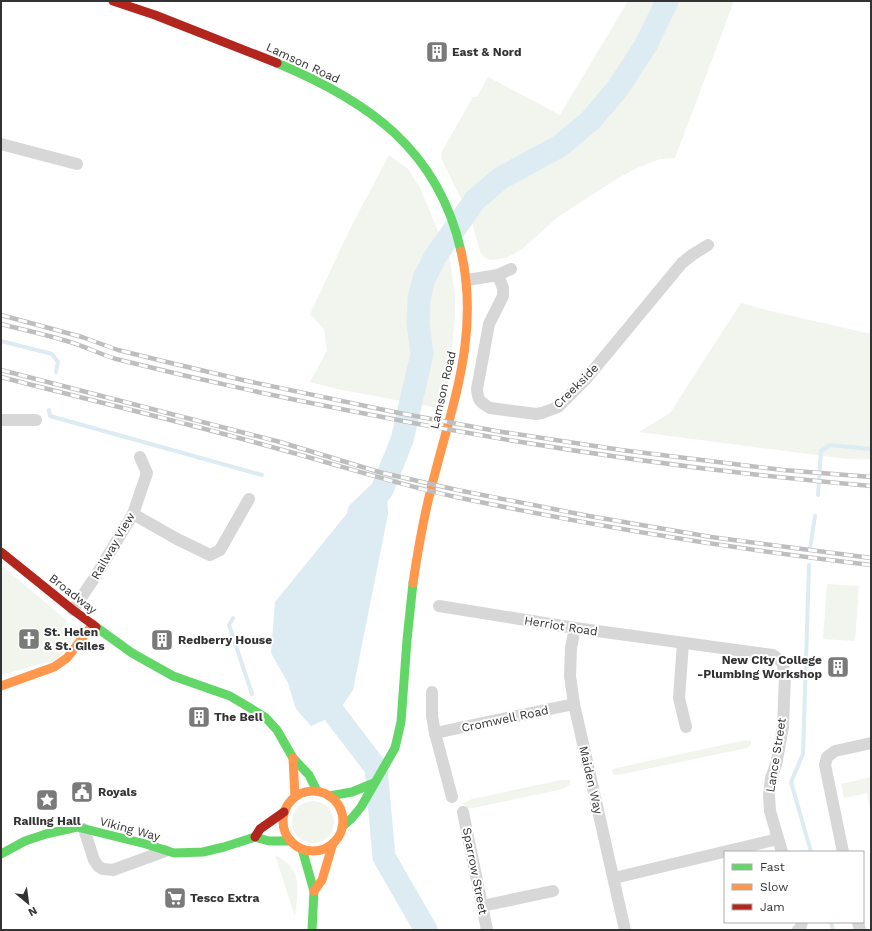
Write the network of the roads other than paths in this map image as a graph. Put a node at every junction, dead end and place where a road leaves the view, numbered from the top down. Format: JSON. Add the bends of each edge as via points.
{"nodes":[{"id":1,"x":114,"y":1,"type":"edge"},
{"id":2,"x":1,"y":144,"type":"edge"},
{"id":3,"x":77,"y":164,"type":"dead end"},
{"id":4,"x":708,"y":245,"type":"dead end"},
{"id":5,"x":511,"y":270,"type":"dead end"},
{"id":6,"x":498,"y":275,"type":"junction"},
{"id":7,"x":467,"y":280,"type":"junction"},
{"id":8,"x":1,"y":420,"type":"edge"},
{"id":9,"x":36,"y":420,"type":"dead end"},
{"id":10,"x":140,"y":457,"type":"dead end"},
{"id":11,"x":249,"y":499,"type":"dead end"},
{"id":12,"x":133,"y":514,"type":"junction"},
{"id":13,"x":1,"y":552,"type":"edge"},
{"id":14,"x":439,"y":606,"type":"dead end"},
{"id":15,"x":73,"y":610,"type":"junction"},
{"id":16,"x":93,"y":624,"type":"junction"},
{"id":17,"x":574,"y":628,"type":"junction"},
{"id":18,"x":683,"y":643,"type":"junction"},
{"id":19,"x":1,"y":686,"type":"edge"},
{"id":20,"x":432,"y":692,"type":"dead end"},
{"id":21,"x":574,"y":704,"type":"junction"},
{"id":22,"x":686,"y":727,"type":"dead end"},
{"id":23,"x":435,"y":733,"type":"junction"},
{"id":24,"x":871,"y":743,"type":"edge"},
{"id":25,"x":293,"y":758,"type":"junction"},
{"id":26,"x":374,"y":783,"type":"junction"},
{"id":27,"x":317,"y":791,"type":"junction"},
{"id":28,"x":329,"y":796,"type":"junction"},
{"id":29,"x":295,"y":797,"type":"junction"},
{"id":30,"x":452,"y":797,"type":"dead end"},
{"id":31,"x":284,"y":812,"type":"junction"},
{"id":32,"x":463,"y":812,"type":"dead end"},
{"id":33,"x":342,"y":827,"type":"junction"},
{"id":34,"x":84,"y":829,"type":"junction"},
{"id":35,"x":255,"y":837,"type":"junction"},
{"id":36,"x":778,"y":839,"type":"junction"},
{"id":37,"x":291,"y":841,"type":"junction"},
{"id":38,"x":333,"y":843,"type":"junction"},
{"id":39,"x":302,"y":849,"type":"junction"},
{"id":40,"x":165,"y":851,"type":"junction"},
{"id":41,"x":728,"y":851,"type":"edge"},
{"id":42,"x":782,"y":851,"type":"edge"},
{"id":43,"x":843,"y":851,"type":"edge"},
{"id":44,"x":724,"y":852,"type":"edge"},
{"id":45,"x":1,"y":854,"type":"edge"},
{"id":46,"x":614,"y":878,"type":"junction"},
{"id":47,"x":314,"y":891,"type":"junction"},
{"id":48,"x":553,"y":891,"type":"dead end"},
{"id":49,"x":482,"y":906,"type":"junction"},
{"id":50,"x":312,"y":930,"type":"edge"},
{"id":51,"x":487,"y":930,"type":"edge"},
{"id":52,"x":625,"y":930,"type":"edge"}],
"edges":[{"from":1,"to":7,"type":"street","name":"Lamson Road","via":[[258,55],[316,80],[360,105],[393,130],[432,178],[446,203],[460,245]]},
{"from":2,"to":3,"type":"street"},
{"from":4,"to":6,"type":"street","name":"Creekside","via":[[682,263],[586,380],[558,407],[536,414],[490,408],[478,400],[477,389],[489,324],[503,296]]},
{"from":5,"to":6,"type":"street"},
{"from":6,"to":7,"type":"street"},
{"from":7,"to":26,"type":"street","name":"Lamson Road","via":[[468,318],[462,372],[434,471],[413,577],[401,722],[395,748]]},
{"from":8,"to":9,"type":"street"},
{"from":10,"to":12,"type":"street","name":"Railway View","via":[[147,473]]},
{"from":11,"to":12,"type":"street","via":[[220,550],[210,555]]},
{"from":12,"to":15,"type":"street","name":"Railway View"},
{"from":13,"to":15,"type":"street","name":"Broadway"},
{"from":14,"to":17,"type":"street","name":"Herriot Road"},
{"from":15,"to":16,"type":"street","name":"Broadway"},
{"from":16,"to":19,"type":"street","via":[[67,658],[54,666]]},
{"from":16,"to":25,"type":"street","name":"Broadway","via":[[132,653],[173,676],[230,696],[265,717],[277,730]]},
{"from":17,"to":18,"type":"street","name":"Herriot Road"},
{"from":17,"to":21,"type":"street","name":"Maiden Way","via":[[570,676]]},
{"from":18,"to":22,"type":"street","via":[[679,698]]},
{"from":18,"to":36,"type":"street","name":"Lance Street","via":[[773,655],[782,662],[785,676],[783,727],[769,795],[770,811]]},
{"from":20,"to":23,"type":"street"},
{"from":21,"to":23,"type":"street","name":"Cromwell Road"},
{"from":21,"to":46,"type":"street","name":"Maiden Way"},
{"from":23,"to":30,"type":"street"},
{"from":24,"to":43,"type":"street","via":[[835,751],[827,756],[825,765]]},
{"from":25,"to":27,"type":"street","via":[[309,775]]},
{"from":25,"to":29,"type":"street"},
{"from":26,"to":28,"type":"street","via":[[352,792]]},
{"from":26,"to":33,"type":"street","name":"Lamson Road","via":[[361,807]]},
{"from":27,"to":28,"type":"street"},
{"from":27,"to":29,"type":"street","via":[[305,792]]},
{"from":28,"to":33,"type":"street","via":[[341,809]]},
{"from":29,"to":31,"type":"street"},
{"from":31,"to":35,"type":"street","via":[[260,829]]},
{"from":31,"to":37,"type":"street","via":[[284,828]]},
{"from":32,"to":49,"type":"street","name":"Sparrow Street"},
{"from":33,"to":38,"type":"street"},
{"from":34,"to":40,"type":"street","name":"Viking Way"},
{"from":34,"to":40,"type":"street","via":[[94,860],[103,869],[113,870]]},
{"from":34,"to":45,"type":"street","name":"Viking Way","via":[[77,826],[46,834],[25,841]]},
{"from":35,"to":37,"type":"street","via":[[269,841]]},
{"from":35,"to":40,"type":"street","name":"Viking Way","via":[[203,852]]},
{"from":36,"to":41,"type":"street"},
{"from":36,"to":42,"type":"street","name":"Lance Street"},
{"from":37,"to":39,"type":"street"},
{"from":38,"to":39,"type":"street","via":[[318,850]]},
{"from":38,"to":47,"type":"street","via":[[322,880]]},
{"from":39,"to":47,"type":"street"},
{"from":44,"to":46,"type":"street"},
{"from":46,"to":52,"type":"street","name":"Maiden Way"},
{"from":47,"to":50,"type":"street"},
{"from":48,"to":49,"type":"street"},
{"from":49,"to":51,"type":"street","name":"Sparrow Street"}]}
